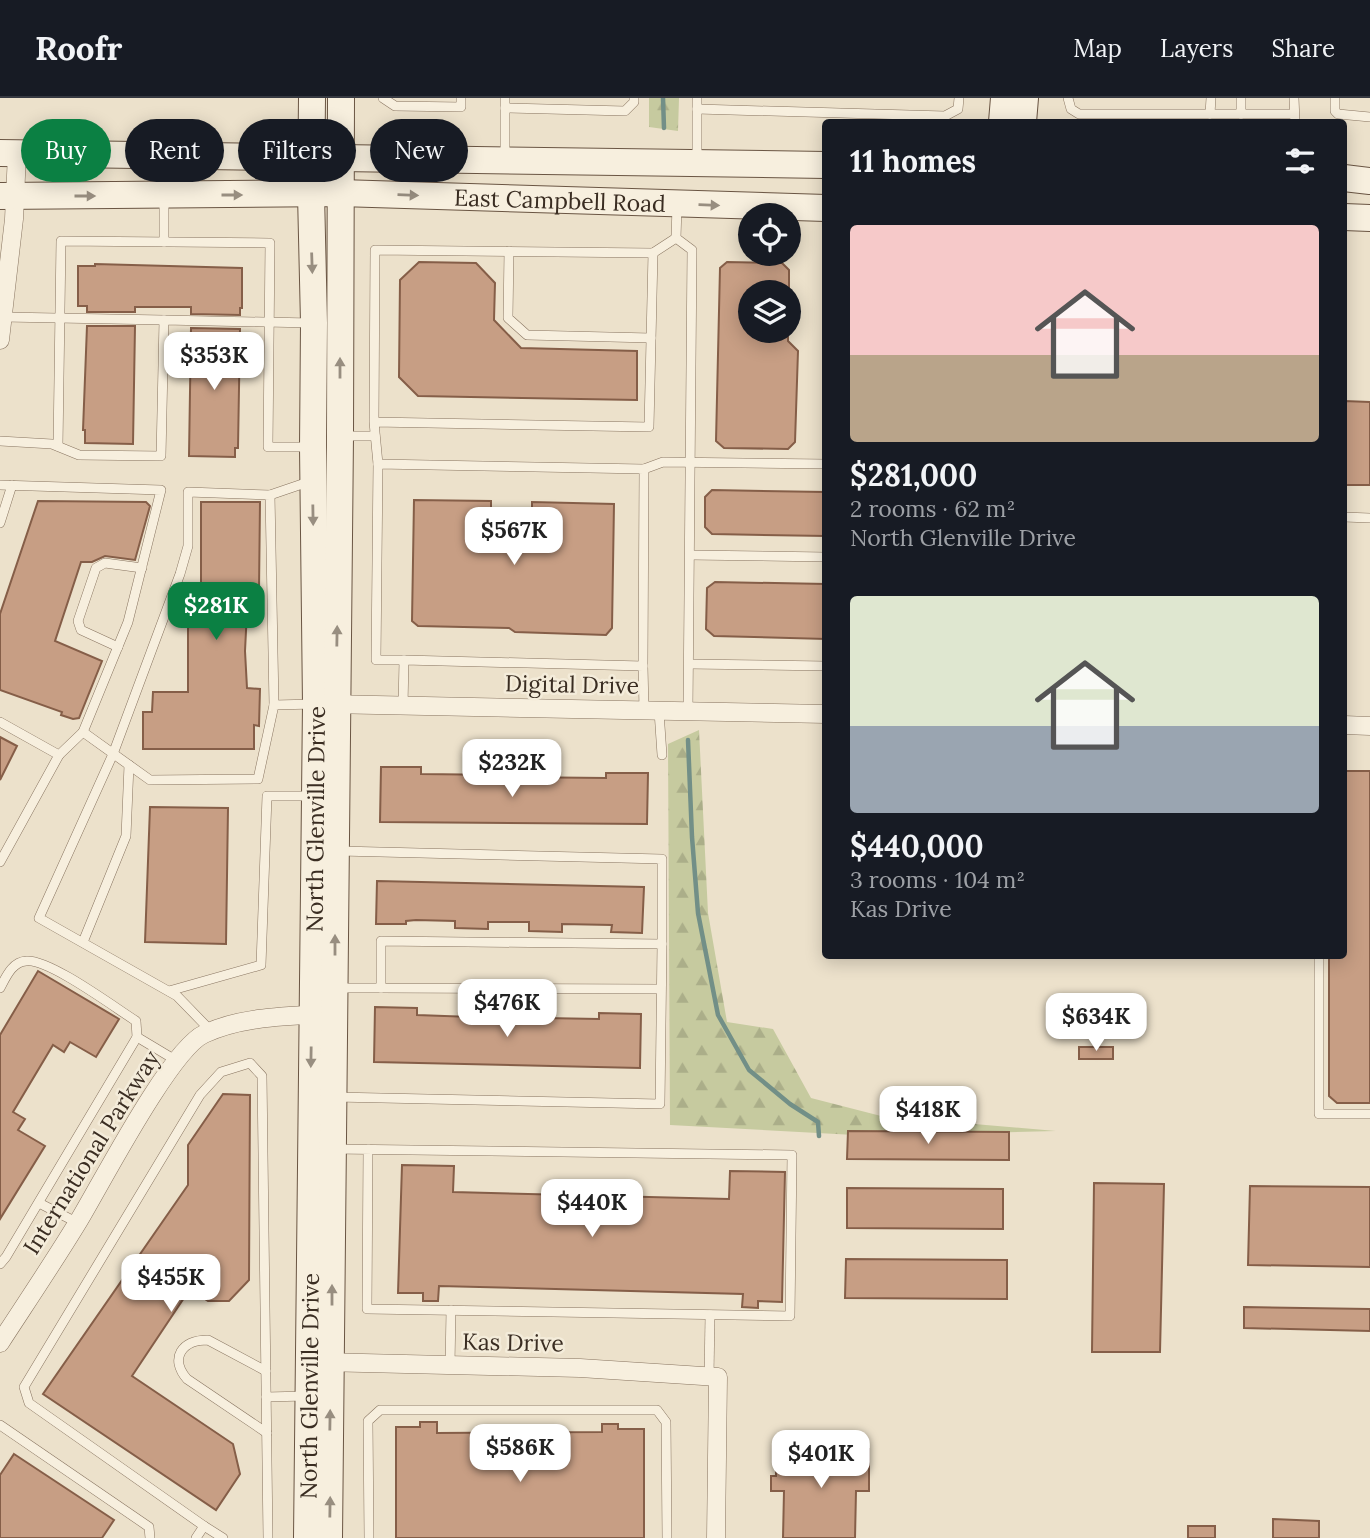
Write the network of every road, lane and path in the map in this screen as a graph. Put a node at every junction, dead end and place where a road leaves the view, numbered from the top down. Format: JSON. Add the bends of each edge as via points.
{"nodes":[{"id":1,"x":312,"y":98,"type":"edge"},
{"id":2,"x":341,"y":98,"type":"edge"},
{"id":3,"x":383,"y":98,"type":"edge"},
{"id":4,"x":461,"y":98,"type":"edge"},
{"id":5,"x":505,"y":98,"type":"edge"},
{"id":6,"x":634,"y":98,"type":"edge"},
{"id":7,"x":697,"y":98,"type":"edge"},
{"id":8,"x":959,"y":98,"type":"edge"},
{"id":9,"x":1004,"y":98,"type":"edge"},
{"id":10,"x":1025,"y":98,"type":"edge"},
{"id":11,"x":1068,"y":98,"type":"edge"},
{"id":12,"x":1210,"y":98,"type":"edge"},
{"id":13,"x":1241,"y":98,"type":"edge"},
{"id":14,"x":1294,"y":98,"type":"edge"},
{"id":15,"x":1335,"y":98,"type":"edge"},
{"id":16,"x":505,"y":108,"type":"junction"},
{"id":17,"x":697,"y":109,"type":"junction"},
{"id":18,"x":1210,"y":114,"type":"junction"},
{"id":19,"x":1241,"y":114,"type":"junction"},
{"id":20,"x":1370,"y":117,"type":"edge"},
{"id":21,"x":1193,"y":118,"type":"edge"},
{"id":22,"x":1294,"y":118,"type":"edge"},
{"id":23,"x":312,"y":119,"type":"edge"},
{"id":24,"x":341,"y":119,"type":"edge"},
{"id":25,"x":1002,"y":119,"type":"edge"},
{"id":26,"x":1023,"y":119,"type":"edge"},
{"id":27,"x":8,"y":153,"type":"edge"},
{"id":28,"x":238,"y":155,"type":"edge"},
{"id":29,"x":356,"y":158,"type":"edge"},
{"id":30,"x":505,"y":161,"type":"junction"},
{"id":31,"x":697,"y":164,"type":"junction"},
{"id":32,"x":822,"y":165,"type":"edge"},
{"id":33,"x":1347,"y":178,"type":"edge"},
{"id":34,"x":1370,"y":181,"type":"edge"},
{"id":35,"x":311,"y":182,"type":"edge"},
{"id":36,"x":340,"y":182,"type":"edge"},
{"id":37,"x":340,"y":193,"type":"junction"},
{"id":38,"x":311,"y":194,"type":"junction"},
{"id":39,"x":164,"y":195,"type":"junction"},
{"id":40,"x":8,"y":196,"type":"edge"},
{"id":41,"x":677,"y":204,"type":"junction"},
{"id":42,"x":822,"y":208,"type":"edge"},
{"id":43,"x":1347,"y":217,"type":"edge"},
{"id":44,"x":1370,"y":218,"type":"edge"},
{"id":45,"x":676,"y":238,"type":"junction"},
{"id":46,"x":164,"y":242,"type":"junction"},
{"id":47,"x":509,"y":251,"type":"junction"},
{"id":48,"x":653,"y":253,"type":"junction"},
{"id":49,"x":5,"y":262,"type":"edge"},
{"id":50,"x":4,"y":317,"type":"junction"},
{"id":51,"x":60,"y":318,"type":"junction"},
{"id":52,"x":164,"y":320,"type":"junction"},
{"id":53,"x":270,"y":322,"type":"junction"},
{"id":54,"x":314,"y":323,"type":"junction"},
{"id":55,"x":651,"y":338,"type":"junction"},
{"id":56,"x":0,"y":340,"type":"edge"},
{"id":57,"x":374,"y":422,"type":"junction"},
{"id":58,"x":340,"y":436,"type":"junction"},
{"id":59,"x":375,"y":436,"type":"junction"},
{"id":60,"x":0,"y":441,"type":"edge"},
{"id":61,"x":58,"y":446,"type":"junction"},
{"id":62,"x":313,"y":447,"type":"junction"},
{"id":63,"x":692,"y":461,"type":"junction"},
{"id":64,"x":378,"y":464,"type":"junction"},
{"id":65,"x":822,"y":464,"type":"edge"},
{"id":66,"x":644,"y":469,"type":"junction"},
{"id":67,"x":313,"y":481,"type":"junction"},
{"id":68,"x":0,"y":485,"type":"edge"},
{"id":69,"x":12,"y":485,"type":"junction"},
{"id":70,"x":270,"y":495,"type":"junction"},
{"id":71,"x":1347,"y":517,"type":"edge"},
{"id":72,"x":1370,"y":518,"type":"edge"},
{"id":73,"x":0,"y":523,"type":"edge"},
{"id":74,"x":690,"y":555,"type":"junction"},
{"id":75,"x":822,"y":557,"type":"edge"},
{"id":76,"x":142,"y":568,"type":"junction"},
{"id":77,"x":118,"y":647,"type":"junction"},
{"id":78,"x":404,"y":660,"type":"junction"},
{"id":79,"x":689,"y":664,"type":"junction"},
{"id":80,"x":643,"y":666,"type":"junction"},
{"id":81,"x":822,"y":666,"type":"edge"},
{"id":82,"x":326,"y":704,"type":"junction"},
{"id":83,"x":274,"y":705,"type":"junction"},
{"id":84,"x":403,"y":706,"type":"junction"},
{"id":85,"x":652,"y":710,"type":"junction"},
{"id":86,"x":688,"y":711,"type":"junction"},
{"id":87,"x":822,"y":714,"type":"edge"},
{"id":88,"x":0,"y":722,"type":"edge"},
{"id":89,"x":1347,"y":725,"type":"edge"},
{"id":90,"x":1370,"y":726,"type":"edge"},
{"id":91,"x":83,"y":732,"type":"junction"},
{"id":92,"x":113,"y":754,"type":"junction"},
{"id":93,"x":59,"y":755,"type":"junction"},
{"id":94,"x":662,"y":755,"type":"dead end"},
{"id":95,"x":129,"y":765,"type":"junction"},
{"id":96,"x":258,"y":779,"type":"junction"},
{"id":97,"x":267,"y":796,"type":"junction"},
{"id":98,"x":315,"y":796,"type":"junction"},
{"id":99,"x":335,"y":851,"type":"junction"},
{"id":100,"x":0,"y":862,"type":"edge"},
{"id":101,"x":83,"y":942,"type":"junction"},
{"id":102,"x":662,"y":944,"type":"junction"},
{"id":103,"x":1319,"y":959,"type":"edge"},
{"id":104,"x":0,"y":988,"type":"edge"},
{"id":105,"x":381,"y":988,"type":"junction"},
{"id":106,"x":661,"y":989,"type":"junction"},
{"id":107,"x":169,"y":991,"type":"junction"},
{"id":108,"x":323,"y":1001,"type":"junction"},
{"id":109,"x":211,"y":1032,"type":"junction"},
{"id":110,"x":138,"y":1037,"type":"junction"},
{"id":111,"x":177,"y":1061,"type":"junction"},
{"id":112,"x":333,"y":1097,"type":"junction"},
{"id":113,"x":1370,"y":1114,"type":"edge"},
{"id":114,"x":333,"y":1149,"type":"junction"},
{"id":115,"x":368,"y":1149,"type":"junction"},
{"id":116,"x":39,"y":1203,"type":"junction"},
{"id":117,"x":78,"y":1223,"type":"junction"},
{"id":118,"x":0,"y":1264,"type":"edge"},
{"id":119,"x":451,"y":1310,"type":"junction"},
{"id":120,"x":710,"y":1315,"type":"junction"},
{"id":121,"x":0,"y":1343,"type":"edge"},
{"id":122,"x":319,"y":1362,"type":"junction"},
{"id":123,"x":450,"y":1365,"type":"junction"},
{"id":124,"x":266,"y":1371,"type":"junction"},
{"id":125,"x":713,"y":1377,"type":"junction"},
{"id":126,"x":266,"y":1396,"type":"junction"},
{"id":127,"x":307,"y":1396,"type":"junction"},
{"id":128,"x":0,"y":1425,"type":"edge"},
{"id":129,"x":267,"y":1433,"type":"junction"},
{"id":130,"x":204,"y":1526,"type":"junction"},
{"id":131,"x":150,"y":1538,"type":"edge"},
{"id":132,"x":196,"y":1538,"type":"edge"},
{"id":133,"x":223,"y":1538,"type":"edge"},
{"id":134,"x":268,"y":1538,"type":"edge"},
{"id":135,"x":307,"y":1538,"type":"edge"},
{"id":136,"x":329,"y":1538,"type":"edge"},
{"id":137,"x":369,"y":1538,"type":"edge"},
{"id":138,"x":667,"y":1538,"type":"edge"},
{"id":139,"x":716,"y":1538,"type":"edge"}],
"edges":[{"from":1,"to":23,"type":"street","name":"North Glenville Drive"},
{"from":2,"to":24,"type":"street","name":"North Glenville Drive"},
{"from":3,"to":4,"type":"lane","via":[[395,106],[461,107]]},
{"from":5,"to":16,"type":"lane"},
{"from":6,"to":16,"type":"lane","via":[[625,111]]},
{"from":7,"to":17,"type":"lane"},
{"from":8,"to":17,"type":"lane","via":[[958,109],[945,116]]},
{"from":9,"to":25,"type":"street"},
{"from":10,"to":26,"type":"street"},
{"from":11,"to":21,"type":"lane","via":[[1071,109],[1079,114]]},
{"from":12,"to":18,"type":"lane"},
{"from":13,"to":19,"type":"lane"},
{"from":14,"to":22,"type":"lane"},
{"from":15,"to":20,"type":"lane","via":[[1338,114]]},
{"from":16,"to":30,"type":"lane"},
{"from":17,"to":31,"type":"lane"},
{"from":18,"to":19,"type":"lane"},
{"from":18,"to":21,"type":"lane"},
{"from":19,"to":22,"type":"lane"},
{"from":27,"to":28,"type":"street","name":"East Campbell Road"},
{"from":27,"to":40,"type":"street"},
{"from":29,"to":30,"type":"street","name":"East Campbell Road"},
{"from":30,"to":31,"type":"street","name":"East Campbell Road"},
{"from":31,"to":32,"type":"street","name":"East Campbell Road"},
{"from":33,"to":34,"type":"street"},
{"from":35,"to":38,"type":"street","name":"North Glenville Drive"},
{"from":36,"to":37,"type":"street","name":"North Glenville Drive"},
{"from":37,"to":38,"type":"street","name":"East Campbell Road"},
{"from":37,"to":41,"type":"street","name":"East Campbell Road","one_way":true},
{"from":58,"to":37,"type":"street","name":"North Glenville Drive","one_way":true},
{"from":39,"to":38,"type":"street","name":"East Campbell Road","one_way":true},
{"from":38,"to":54,"type":"street","name":"North Glenville Drive","one_way":true},
{"from":40,"to":39,"type":"street","name":"East Campbell Road","one_way":true},
{"from":39,"to":46,"type":"lane"},
{"from":40,"to":49,"type":"street"},
{"from":41,"to":42,"type":"street","name":"East Campbell Road","one_way":true},
{"from":41,"to":45,"type":"lane"},
{"from":43,"to":44,"type":"street"},
{"from":45,"to":48,"type":"lane"},
{"from":45,"to":63,"type":"lane","via":[[692,250]]},
{"from":46,"to":51,"type":"lane","via":[[61,241]]},
{"from":46,"to":53,"type":"lane","via":[[270,243]]},
{"from":47,"to":48,"type":"lane"},
{"from":47,"to":55,"type":"lane","via":[[508,318],[527,335]]},
{"from":47,"to":57,"type":"lane","via":[[375,250]]},
{"from":48,"to":55,"type":"lane"},
{"from":49,"to":50,"type":"street"},
{"from":50,"to":51,"type":"lane"},
{"from":50,"to":56,"type":"street"},
{"from":51,"to":52,"type":"lane"},
{"from":51,"to":61,"type":"lane"},
{"from":52,"to":53,"type":"lane"},
{"from":52,"to":61,"type":"lane","via":[[160,456],[79,455]]},
{"from":53,"to":54,"type":"lane"},
{"from":53,"to":62,"type":"lane","via":[[268,447]]},
{"from":54,"to":62,"type":"street","name":"North Glenville Drive"},
{"from":55,"to":57,"type":"lane","via":[[649,427]]},
{"from":57,"to":59,"type":"lane"},
{"from":58,"to":59,"type":"lane"},
{"from":58,"to":62,"type":"street"},
{"from":82,"to":58,"type":"street","name":"North Glenville Drive","one_way":true},
{"from":59,"to":64,"type":"lane"},
{"from":60,"to":61,"type":"lane"},
{"from":62,"to":67,"type":"street","name":"North Glenville Drive"},
{"from":63,"to":65,"type":"lane"},
{"from":63,"to":66,"type":"lane","via":[[663,462]]},
{"from":63,"to":74,"type":"lane"},
{"from":64,"to":66,"type":"lane"},
{"from":64,"to":78,"type":"lane","via":[[376,660]]},
{"from":66,"to":80,"type":"lane"},
{"from":67,"to":70,"type":"lane"},
{"from":67,"to":82,"type":"street","name":"North Glenville Drive","one_way":true},
{"from":68,"to":69,"type":"lane"},
{"from":69,"to":73,"type":"lane"},
{"from":69,"to":76,"type":"lane","via":[[161,490]]},
{"from":70,"to":83,"type":"lane"},
{"from":70,"to":92,"type":"lane","via":[[188,492],[188,545],[180,574]]},
{"from":71,"to":72,"type":"lane"},
{"from":74,"to":75,"type":"lane"},
{"from":74,"to":79,"type":"lane"},
{"from":76,"to":77,"type":"lane"},
{"from":76,"to":77,"type":"lane","via":[[105,563],[96,568],[78,621],[81,630]]},
{"from":77,"to":91,"type":"lane"},
{"from":78,"to":80,"type":"lane"},
{"from":78,"to":84,"type":"lane"},
{"from":79,"to":81,"type":"lane"},
{"from":79,"to":86,"type":"lane"},
{"from":80,"to":85,"type":"lane"},
{"from":82,"to":83,"type":"lane"},
{"from":82,"to":84,"type":"street","name":"Digital Drive"},
{"from":82,"to":98,"type":"street","name":"North Glenville Drive"},
{"from":82,"to":99,"type":"street","name":"North Glenville Drive"},
{"from":83,"to":96,"type":"lane"},
{"from":84,"to":85,"type":"street","name":"Digital Drive"},
{"from":85,"to":86,"type":"street","name":"Digital Drive"},
{"from":85,"to":94,"type":"lane"},
{"from":86,"to":87,"type":"street","name":"Digital Drive"},
{"from":88,"to":93,"type":"lane"},
{"from":89,"to":90,"type":"street"},
{"from":91,"to":92,"type":"lane"},
{"from":91,"to":93,"type":"lane"},
{"from":92,"to":95,"type":"lane"},
{"from":92,"to":101,"type":"lane","via":[[39,918]]},
{"from":93,"to":100,"type":"lane"},
{"from":95,"to":96,"type":"lane","via":[[149,780]]},
{"from":95,"to":101,"type":"lane","via":[[126,836]]},
{"from":96,"to":97,"type":"lane"},
{"from":97,"to":98,"type":"lane"},
{"from":97,"to":107,"type":"lane","via":[[261,965]]},
{"from":98,"to":108,"type":"street","name":"North Glenville Drive"},
{"from":99,"to":102,"type":"lane","via":[[662,859]]},
{"from":108,"to":99,"type":"street","name":"North Glenville Drive","one_way":true},
{"from":101,"to":107,"type":"lane"},
{"from":102,"to":105,"type":"lane","via":[[381,941]]},
{"from":102,"to":106,"type":"lane"},
{"from":103,"to":113,"type":"lane","via":[[1319,1114]]},
{"from":104,"to":110,"type":"lane","via":[[12,967],[25,961],[44,963],[136,1021]]},
{"from":105,"to":106,"type":"lane"},
{"from":105,"to":108,"type":"lane"},
{"from":106,"to":112,"type":"lane","via":[[660,1104]]},
{"from":107,"to":109,"type":"lane"},
{"from":108,"to":109,"type":"street","name":"International Parkway"},
{"from":108,"to":112,"type":"street","name":"North Glenville Drive"},
{"from":108,"to":122,"type":"street","name":"North Glenville Drive","one_way":true},
{"from":109,"to":111,"type":"street","name":"International Parkway","via":[[184,1050]]},
{"from":110,"to":111,"type":"lane"},
{"from":110,"to":116,"type":"lane"},
{"from":111,"to":117,"type":"street","name":"International Parkway"},
{"from":112,"to":114,"type":"street","name":"North Glenville Drive"},
{"from":114,"to":115,"type":"lane"},
{"from":122,"to":114,"type":"street","name":"North Glenville Drive","one_way":true},
{"from":115,"to":119,"type":"lane","via":[[367,1309]]},
{"from":115,"to":120,"type":"lane","via":[[792,1155],[790,1316]]},
{"from":116,"to":117,"type":"lane"},
{"from":116,"to":118,"type":"lane"},
{"from":117,"to":121,"type":"street","name":"International Parkway"},
{"from":119,"to":120,"type":"lane"},
{"from":119,"to":123,"type":"lane"},
{"from":120,"to":125,"type":"lane"},
{"from":122,"to":123,"type":"street","name":"Kas Drive"},
{"from":122,"to":127,"type":"street","name":"North Glenville Drive"},
{"from":136,"to":122,"type":"street","name":"North Glenville Drive","one_way":true},
{"from":123,"to":125,"type":"street","name":"Kas Drive"},
{"from":124,"to":126,"type":"lane"},
{"from":124,"to":129,"type":"lane","via":[[208,1340],[189,1345],[176,1362],[187,1379]]},
{"from":124,"to":130,"type":"lane","via":[[262,1076],[250,1063],[221,1072],[200,1095],[24,1387],[29,1403]]},
{"from":125,"to":139,"type":"street"},
{"from":126,"to":127,"type":"lane"},
{"from":126,"to":129,"type":"lane"},
{"from":127,"to":135,"type":"street","name":"North Glenville Drive"},
{"from":128,"to":131,"type":"lane","via":[[149,1527]]},
{"from":129,"to":134,"type":"lane"},
{"from":130,"to":132,"type":"lane"},
{"from":130,"to":133,"type":"lane"},
{"from":137,"to":138,"type":"lane","via":[[368,1422],[380,1410],[657,1410],[666,1422]]}]}
